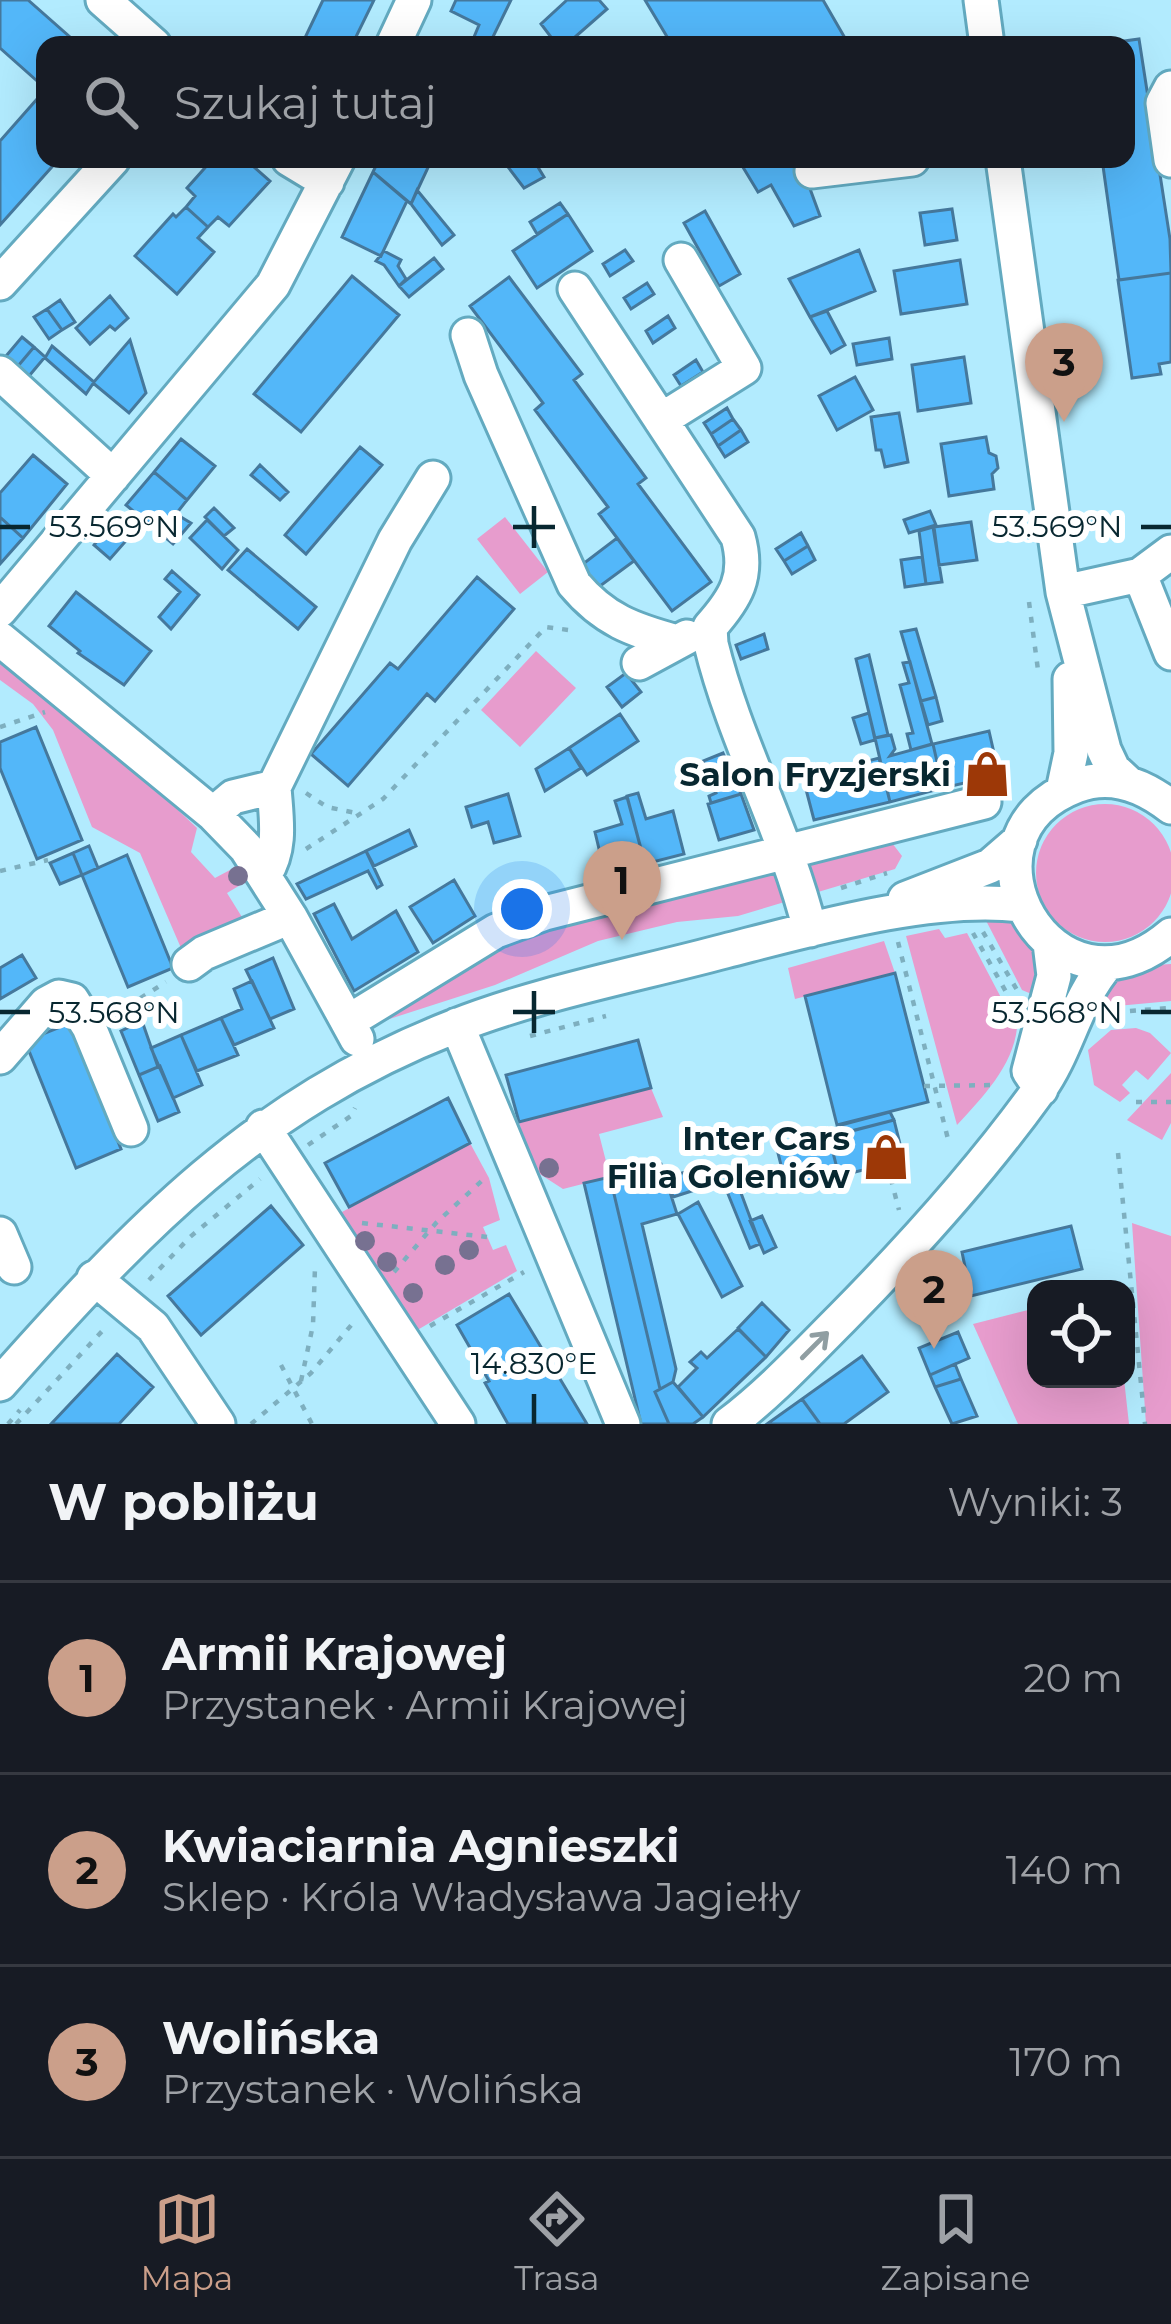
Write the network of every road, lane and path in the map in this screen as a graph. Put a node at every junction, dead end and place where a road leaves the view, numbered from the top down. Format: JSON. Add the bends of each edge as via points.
{"nodes":[{"id":1,"x":103,"y":0,"type":"edge"},
{"id":2,"x":414,"y":0,"type":"edge"},
{"id":3,"x":981,"y":0,"type":"edge"},
{"id":4,"x":144,"y":36,"type":"edge"},
{"id":5,"x":396,"y":36,"type":"edge"},
{"id":6,"x":986,"y":36,"type":"edge"},
{"id":7,"x":1171,"y":88,"type":"edge"},
{"id":8,"x":1171,"y":160,"type":"edge"},
{"id":9,"x":105,"y":168,"type":"edge"},
{"id":10,"x":837,"y":168,"type":"edge"},
{"id":11,"x":1004,"y":168,"type":"edge"},
{"id":12,"x":332,"y":171,"type":"edge"},
{"id":13,"x":812,"y":171,"type":"dead end"},
{"id":14,"x":681,"y":260,"type":"dead end"},
{"id":15,"x":0,"y":283,"type":"edge"},
{"id":16,"x":575,"y":289,"type":"dead end"},
{"id":17,"x":468,"y":335,"type":"dead end"},
{"id":18,"x":0,"y":373,"type":"edge"},
{"id":19,"x":661,"y":420,"type":"junction"},
{"id":20,"x":113,"y":476,"type":"junction"},
{"id":21,"x":433,"y":478,"type":"dead end"},
{"id":22,"x":1171,"y":552,"type":"edge"},
{"id":23,"x":1140,"y":575,"type":"junction"},
{"id":24,"x":1029,"y":602,"type":"dead end"},
{"id":25,"x":0,"y":610,"type":"edge"},
{"id":26,"x":1053,"y":613,"type":"junction"},
{"id":27,"x":710,"y":627,"type":"junction"},
{"id":28,"x":584,"y":632,"type":"dead end"},
{"id":29,"x":0,"y":639,"type":"edge"},
{"id":30,"x":677,"y":642,"type":"junction"},
{"id":31,"x":1171,"y":653,"type":"edge"},
{"id":32,"x":639,"y":663,"type":"dead end"},
{"id":33,"x":1039,"y":674,"type":"dead end"},
{"id":34,"x":63,"y":692,"type":"junction"},
{"id":35,"x":0,"y":727,"type":"edge"},
{"id":36,"x":276,"y":779,"type":"junction"},
{"id":37,"x":1128,"y":783,"type":"junction"},
{"id":38,"x":1063,"y":791,"type":"junction"},
{"id":39,"x":984,"y":802,"type":"dead end"},
{"id":40,"x":1171,"y":807,"type":"edge"},
{"id":41,"x":213,"y":814,"type":"junction"},
{"id":42,"x":362,"y":814,"type":"junction"},
{"id":43,"x":1020,"y":840,"type":"junction"},
{"id":44,"x":785,"y":851,"type":"junction"},
{"id":45,"x":48,"y":860,"type":"dead end"},
{"id":46,"x":269,"y":867,"type":"junction"},
{"id":47,"x":0,"y":871,"type":"edge"},
{"id":48,"x":887,"y":873,"type":"dead end"},
{"id":49,"x":1021,"y":905,"type":"junction"},
{"id":50,"x":968,"y":916,"type":"junction"},
{"id":51,"x":290,"y":917,"type":"junction"},
{"id":52,"x":806,"y":917,"type":"junction"},
{"id":53,"x":853,"y":919,"type":"junction"},
{"id":54,"x":909,"y":933,"type":"dead end"},
{"id":55,"x":1049,"y":944,"type":"junction"},
{"id":56,"x":1164,"y":946,"type":"edge"},
{"id":57,"x":1108,"y":963,"type":"junction"},
{"id":58,"x":189,"y":964,"type":"joint"},
{"id":59,"x":1171,"y":1008,"type":"edge"},
{"id":60,"x":621,"y":1012,"type":"dead end"},
{"id":61,"x":1046,"y":1013,"type":"junction"},
{"id":62,"x":349,"y":1021,"type":"junction"},
{"id":63,"x":457,"y":1025,"type":"junction"},
{"id":64,"x":89,"y":1027,"type":"junction"},
{"id":65,"x":515,"y":1035,"type":"dead end"},
{"id":66,"x":0,"y":1057,"type":"edge"},
{"id":67,"x":368,"y":1064,"type":"junction"},
{"id":68,"x":934,"y":1085,"type":"junction"},
{"id":69,"x":998,"y":1085,"type":"dead end"},
{"id":70,"x":924,"y":1086,"type":"dead end"},
{"id":71,"x":358,"y":1098,"type":"dead end"},
{"id":72,"x":1170,"y":1100,"type":"edge"},
{"id":73,"x":1136,"y":1102,"type":"dead end"},
{"id":74,"x":262,"y":1127,"type":"junction"},
{"id":75,"x":131,"y":1129,"type":"dead end"},
{"id":76,"x":949,"y":1144,"type":"dead end"},
{"id":77,"x":1118,"y":1153,"type":"dead end"},
{"id":78,"x":284,"y":1161,"type":"junction"},
{"id":79,"x":887,"y":1164,"type":"dead end"},
{"id":80,"x":899,"y":1210,"type":"dead end"},
{"id":81,"x":319,"y":1216,"type":"junction"},
{"id":82,"x":0,"y":1234,"type":"edge"},
{"id":83,"x":487,"y":1237,"type":"dead end"},
{"id":84,"x":555,"y":1255,"type":"junction"},
{"id":85,"x":14,"y":1267,"type":"dead end"},
{"id":86,"x":94,"y":1277,"type":"junction"},
{"id":87,"x":125,"y":1306,"type":"junction"},
{"id":88,"x":405,"y":1342,"type":"junction"},
{"id":89,"x":281,"y":1366,"type":"dead end"},
{"id":90,"x":0,"y":1384,"type":"edge"},
{"id":91,"x":300,"y":1384,"type":"dead end"},
{"id":92,"x":16,"y":1424,"type":"edge"},
{"id":93,"x":218,"y":1424,"type":"edge"},
{"id":94,"x":312,"y":1424,"type":"edge"},
{"id":95,"x":458,"y":1424,"type":"edge"},
{"id":96,"x":623,"y":1424,"type":"edge"},
{"id":97,"x":729,"y":1424,"type":"edge"},
{"id":98,"x":1144,"y":1424,"type":"edge"}],
"edges":[{"from":1,"to":4,"type":"street"},
{"from":2,"to":5,"type":"street"},
{"from":3,"to":6,"type":"street"},
{"from":7,"to":8,"type":"street","via":[[1163,103]]},
{"from":9,"to":15,"type":"street"},
{"from":10,"to":13,"type":"street"},
{"from":11,"to":26,"type":"street"},
{"from":12,"to":20,"type":"street","via":[[273,285]]},
{"from":14,"to":19,"type":"street","via":[[744,368]]},
{"from":16,"to":19,"type":"street"},
{"from":17,"to":30,"type":"street","via":[[574,584],[622,627]]},
{"from":18,"to":20,"type":"street"},
{"from":19,"to":27,"type":"street","via":[[743,556],[738,589]]},
{"from":20,"to":25,"type":"street"},
{"from":21,"to":36,"type":"street"},
{"from":22,"to":23,"type":"street"},
{"from":23,"to":26,"type":"street"},
{"from":23,"to":31,"type":"street"},
{"from":24,"to":33,"type":"path"},
{"from":26,"to":37,"type":"street","via":[[1112,769]]},
{"from":26,"to":38,"type":"street","via":[[1071,753]]},
{"from":27,"to":30,"type":"street"},
{"from":27,"to":44,"type":"street","via":[[714,658]]},
{"from":28,"to":42,"type":"path","via":[[546,627]]},
{"from":29,"to":34,"type":"street"},
{"from":30,"to":32,"type":"street"},
{"from":34,"to":35,"type":"path","via":[[41,717]]},
{"from":34,"to":41,"type":"street"},
{"from":36,"to":41,"type":"street"},
{"from":36,"to":42,"type":"path","via":[[327,807]]},
{"from":36,"to":46,"type":"street"},
{"from":37,"to":38,"type":"street"},
{"from":37,"to":40,"type":"street"},
{"from":38,"to":43,"type":"street"},
{"from":39,"to":44,"type":"street"},
{"from":41,"to":46,"type":"street"},
{"from":42,"to":46,"type":"path"},
{"from":43,"to":49,"type":"street"},
{"from":43,"to":53,"type":"street","via":[[990,866]]},
{"from":44,"to":52,"type":"street"},
{"from":44,"to":62,"type":"street","via":[[496,931]]},
{"from":45,"to":47,"type":"path"},
{"from":46,"to":51,"type":"street"},
{"from":48,"to":52,"type":"path","via":[[820,894]]},
{"from":49,"to":50,"type":"street"},
{"from":49,"to":55,"type":"street"},
{"from":50,"to":53,"type":"street"},
{"from":50,"to":61,"type":"path"},
{"from":50,"to":61,"type":"path","via":[[1019,993]]},
{"from":51,"to":58,"type":"street"},
{"from":51,"to":62,"type":"street"},
{"from":52,"to":53,"type":"street"},
{"from":52,"to":63,"type":"street"},
{"from":54,"to":68,"type":"path","via":[[897,937]]},
{"from":55,"to":57,"type":"street"},
{"from":55,"to":61,"type":"street","via":[[1054,976]]},
{"from":56,"to":57,"type":"street"},
{"from":57,"to":61,"type":"street"},
{"from":58,"to":64,"type":"path"},
{"from":59,"to":61,"type":"path","via":[[1085,1022]]},
{"from":60,"to":65,"type":"path"},
{"from":97,"to":61,"type":"street","one_way":true,"via":[[909,1250],[1041,1089],[1054,1068]]},
{"from":62,"to":67,"type":"street"},
{"from":63,"to":67,"type":"street"},
{"from":63,"to":84,"type":"street"},
{"from":64,"to":66,"type":"street","via":[[75,1003],[53,998]]},
{"from":64,"to":75,"type":"street"},
{"from":67,"to":74,"type":"street"},
{"from":68,"to":69,"type":"path"},
{"from":68,"to":70,"type":"path"},
{"from":68,"to":76,"type":"path"},
{"from":71,"to":78,"type":"path","via":[[351,1116]]},
{"from":72,"to":73,"type":"path"},
{"from":74,"to":78,"type":"street"},
{"from":74,"to":86,"type":"street"},
{"from":77,"to":98,"type":"path"},
{"from":78,"to":81,"type":"street"},
{"from":78,"to":87,"type":"path","via":[[190,1237]]},
{"from":79,"to":80,"type":"path"},
{"from":81,"to":83,"type":"path"},
{"from":81,"to":88,"type":"street"},
{"from":81,"to":91,"type":"path","via":[[313,1325]]},
{"from":82,"to":85,"type":"street"},
{"from":84,"to":88,"type":"path"},
{"from":84,"to":96,"type":"street"},
{"from":86,"to":87,"type":"street"},
{"from":86,"to":90,"type":"street"},
{"from":87,"to":92,"type":"path"},
{"from":87,"to":93,"type":"street","via":[[153,1327]]},
{"from":88,"to":95,"type":"street"},
{"from":89,"to":94,"type":"path"}]}
